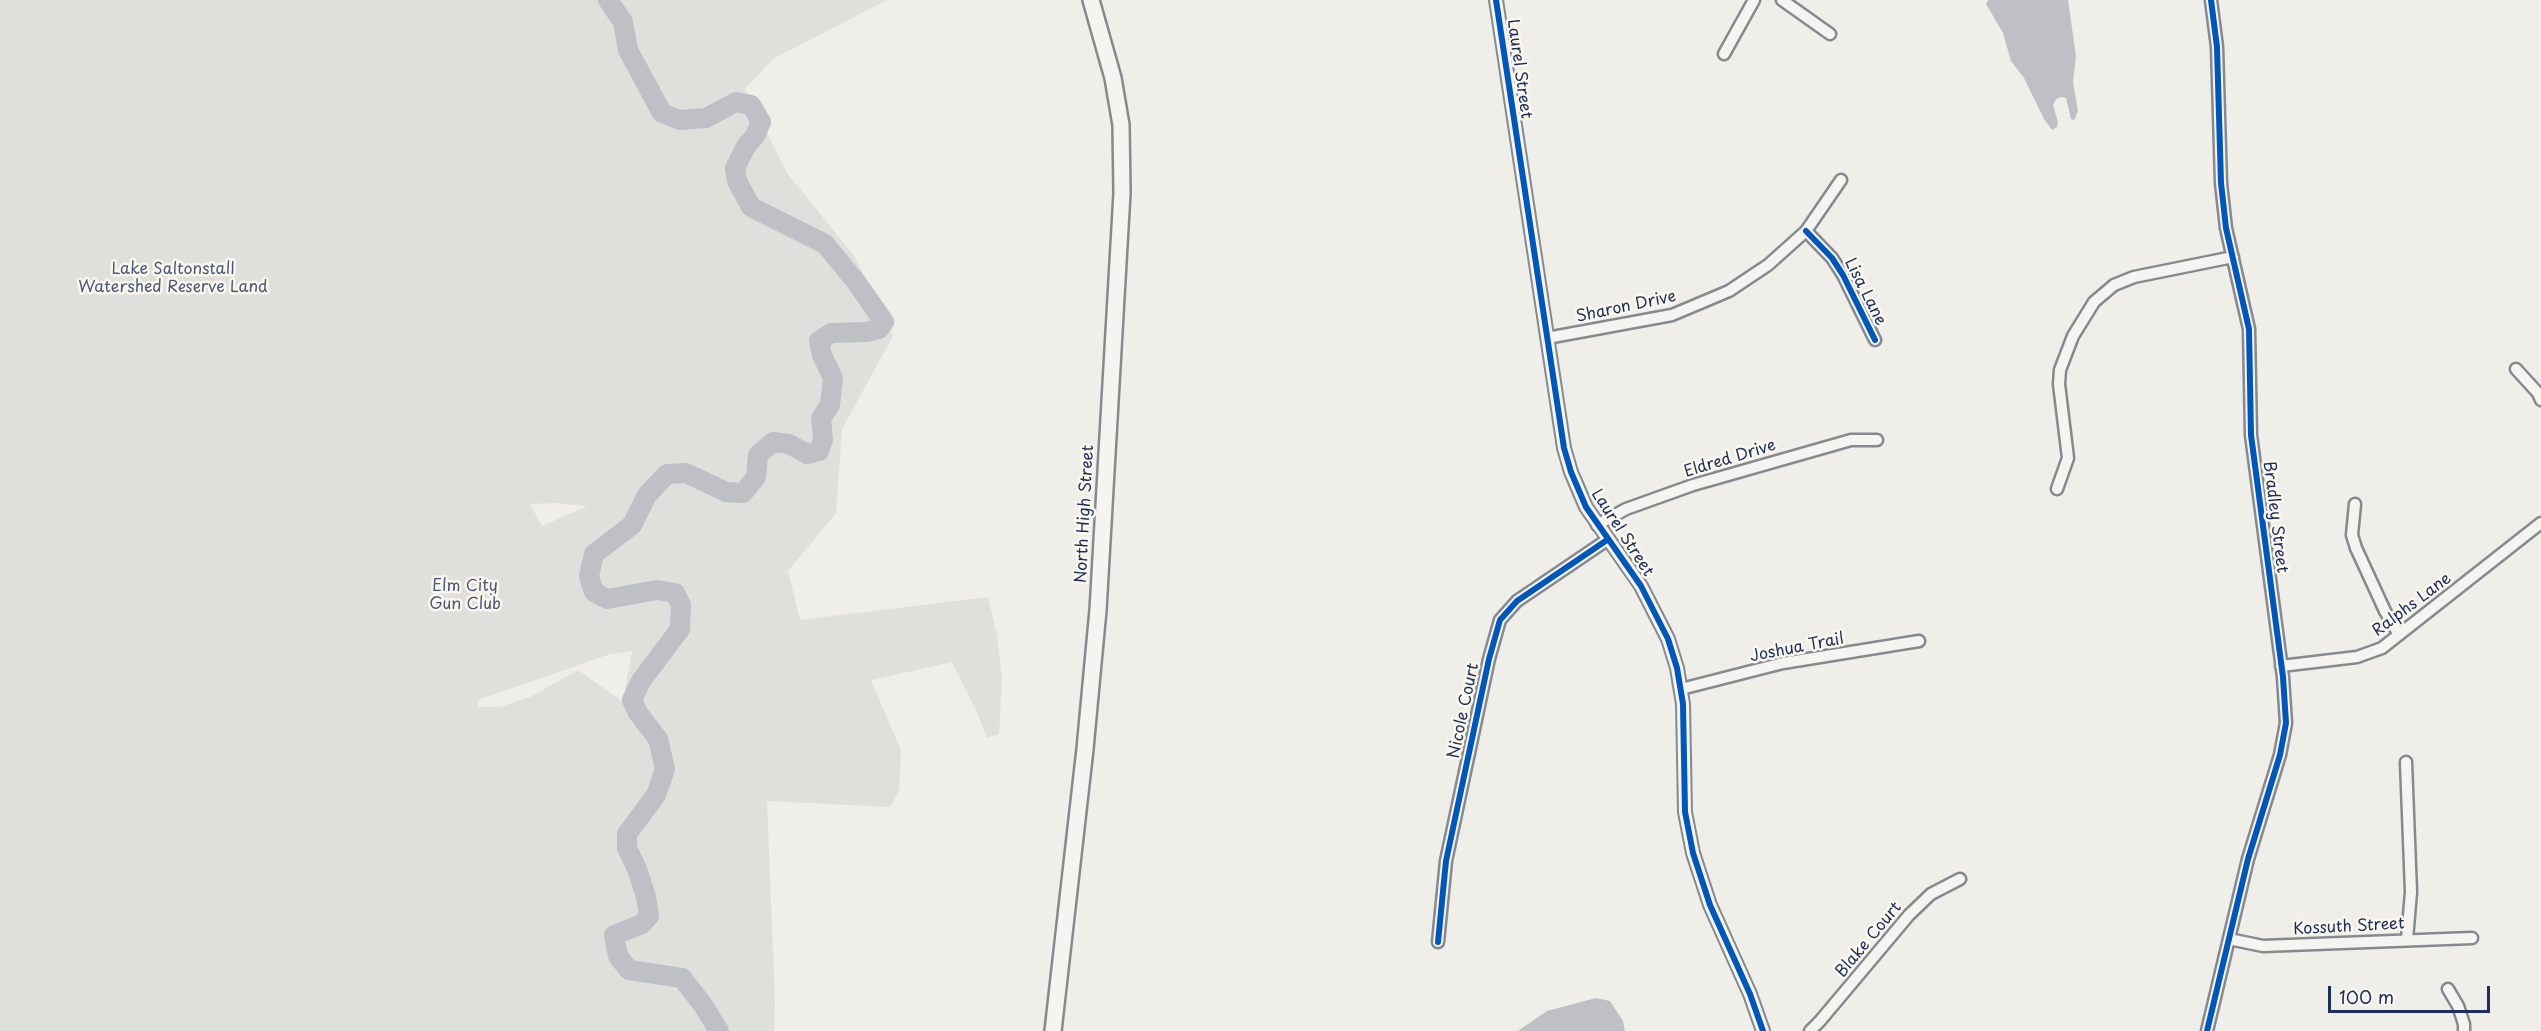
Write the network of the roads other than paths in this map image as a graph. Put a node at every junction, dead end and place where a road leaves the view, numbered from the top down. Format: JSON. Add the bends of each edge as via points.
{"nodes":[{"id":1,"x":1092,"y":0,"type":"edge"},
{"id":2,"x":1496,"y":0,"type":"edge"},
{"id":3,"x":1754,"y":0,"type":"edge"},
{"id":4,"x":1782,"y":0,"type":"edge"},
{"id":5,"x":2211,"y":0,"type":"edge"},
{"id":6,"x":1830,"y":34,"type":"dead end"},
{"id":7,"x":1724,"y":54,"type":"dead end"},
{"id":8,"x":1841,"y":180,"type":"dead end"},
{"id":9,"x":1806,"y":231,"type":"junction"},
{"id":10,"x":2233,"y":257,"type":"junction"},
{"id":11,"x":1547,"y":338,"type":"junction"},
{"id":12,"x":1875,"y":340,"type":"dead end"},
{"id":13,"x":2516,"y":369,"type":"dead end"},
{"id":14,"x":2541,"y":400,"type":"edge"},
{"id":15,"x":1877,"y":440,"type":"dead end"},
{"id":16,"x":2058,"y":489,"type":"dead end"},
{"id":17,"x":2355,"y":504,"type":"dead end"},
{"id":18,"x":2541,"y":523,"type":"edge"},
{"id":19,"x":1597,"y":525,"type":"junction"},
{"id":20,"x":1607,"y":540,"type":"junction"},
{"id":21,"x":2399,"y":635,"type":"junction"},
{"id":22,"x":1919,"y":641,"type":"dead end"},
{"id":23,"x":2281,"y":666,"type":"junction"},
{"id":24,"x":1681,"y":689,"type":"junction"},
{"id":25,"x":2406,"y":762,"type":"dead end"},
{"id":26,"x":1960,"y":879,"type":"dead end"},
{"id":27,"x":2229,"y":939,"type":"junction"},
{"id":28,"x":2407,"y":939,"type":"junction"},
{"id":29,"x":2472,"y":939,"type":"dead end"},
{"id":30,"x":1438,"y":942,"type":"dead end"},
{"id":31,"x":2448,"y":989,"type":"dead end"},
{"id":32,"x":1053,"y":1031,"type":"edge"},
{"id":33,"x":1763,"y":1031,"type":"edge"},
{"id":34,"x":1810,"y":1031,"type":"edge"},
{"id":35,"x":2207,"y":1031,"type":"edge"},
{"id":36,"x":2464,"y":1031,"type":"edge"}],
"edges":[{"from":1,"to":32,"type":"main road","name":"North High Street","via":[[1119,115],[1122,194],[1098,610]]},
{"from":2,"to":11,"type":"street","name":"Laurel Street"},
{"from":3,"to":7,"type":"street"},
{"from":4,"to":6,"type":"street"},
{"from":5,"to":10,"type":"street","name":"Bradley Street","via":[[2216,29],[2221,183]]},
{"from":8,"to":9,"type":"street","name":"Sharon Drive"},
{"from":9,"to":11,"type":"street","name":"Sharon Drive","via":[[1768,265],[1729,291],[1694,307],[1654,319]]},
{"from":9,"to":12,"type":"street","name":"Lisa Lane","via":[[1843,275]]},
{"from":10,"to":16,"type":"street","via":[[2134,277],[2114,285],[2094,302],[2073,336],[2060,370],[2068,458]]},
{"from":10,"to":23,"type":"street","name":"Bradley Street","via":[[2249,328],[2251,435]]},
{"from":11,"to":19,"type":"street","name":"Laurel Street","via":[[1564,448],[1578,490]]},
{"from":13,"to":14,"type":"street"},
{"from":15,"to":19,"type":"street","name":"Eldred Drive","via":[[1851,440],[1693,484],[1626,509]]},
{"from":17,"to":21,"type":"street","via":[[2352,535],[2356,548]]},
{"from":18,"to":21,"type":"street","name":"Ralphs Lane"},
{"from":19,"to":20,"type":"street","name":"Laurel Street"},
{"from":20,"to":24,"type":"street","name":"Laurel Street","via":[[1661,621]]},
{"from":20,"to":30,"type":"street","name":"Nicole Court","via":[[1526,594],[1500,620],[1448,850]]},
{"from":21,"to":23,"type":"street","name":"Ralphs Lane","via":[[2382,648],[2357,657]]},
{"from":22,"to":24,"type":"street","name":"Joshua Trail","via":[[1783,663]]},
{"from":23,"to":27,"type":"street","name":"Bradley Street","via":[[2286,706],[2283,740],[2255,831]]},
{"from":24,"to":33,"type":"street","name":"Laurel Street","via":[[1685,812],[1693,853],[1710,905]]},
{"from":25,"to":28,"type":"street","via":[[2411,892]]},
{"from":26,"to":34,"type":"street","name":"Blake Court","via":[[1931,894],[1909,915]]},
{"from":27,"to":28,"type":"street","name":"Kossuth Street","via":[[2263,945]]},
{"from":27,"to":35,"type":"street","name":"Bradley Street"},
{"from":28,"to":29,"type":"street","name":"Kossuth Street"},
{"from":31,"to":36,"type":"street","via":[[2458,1006]]}]}
